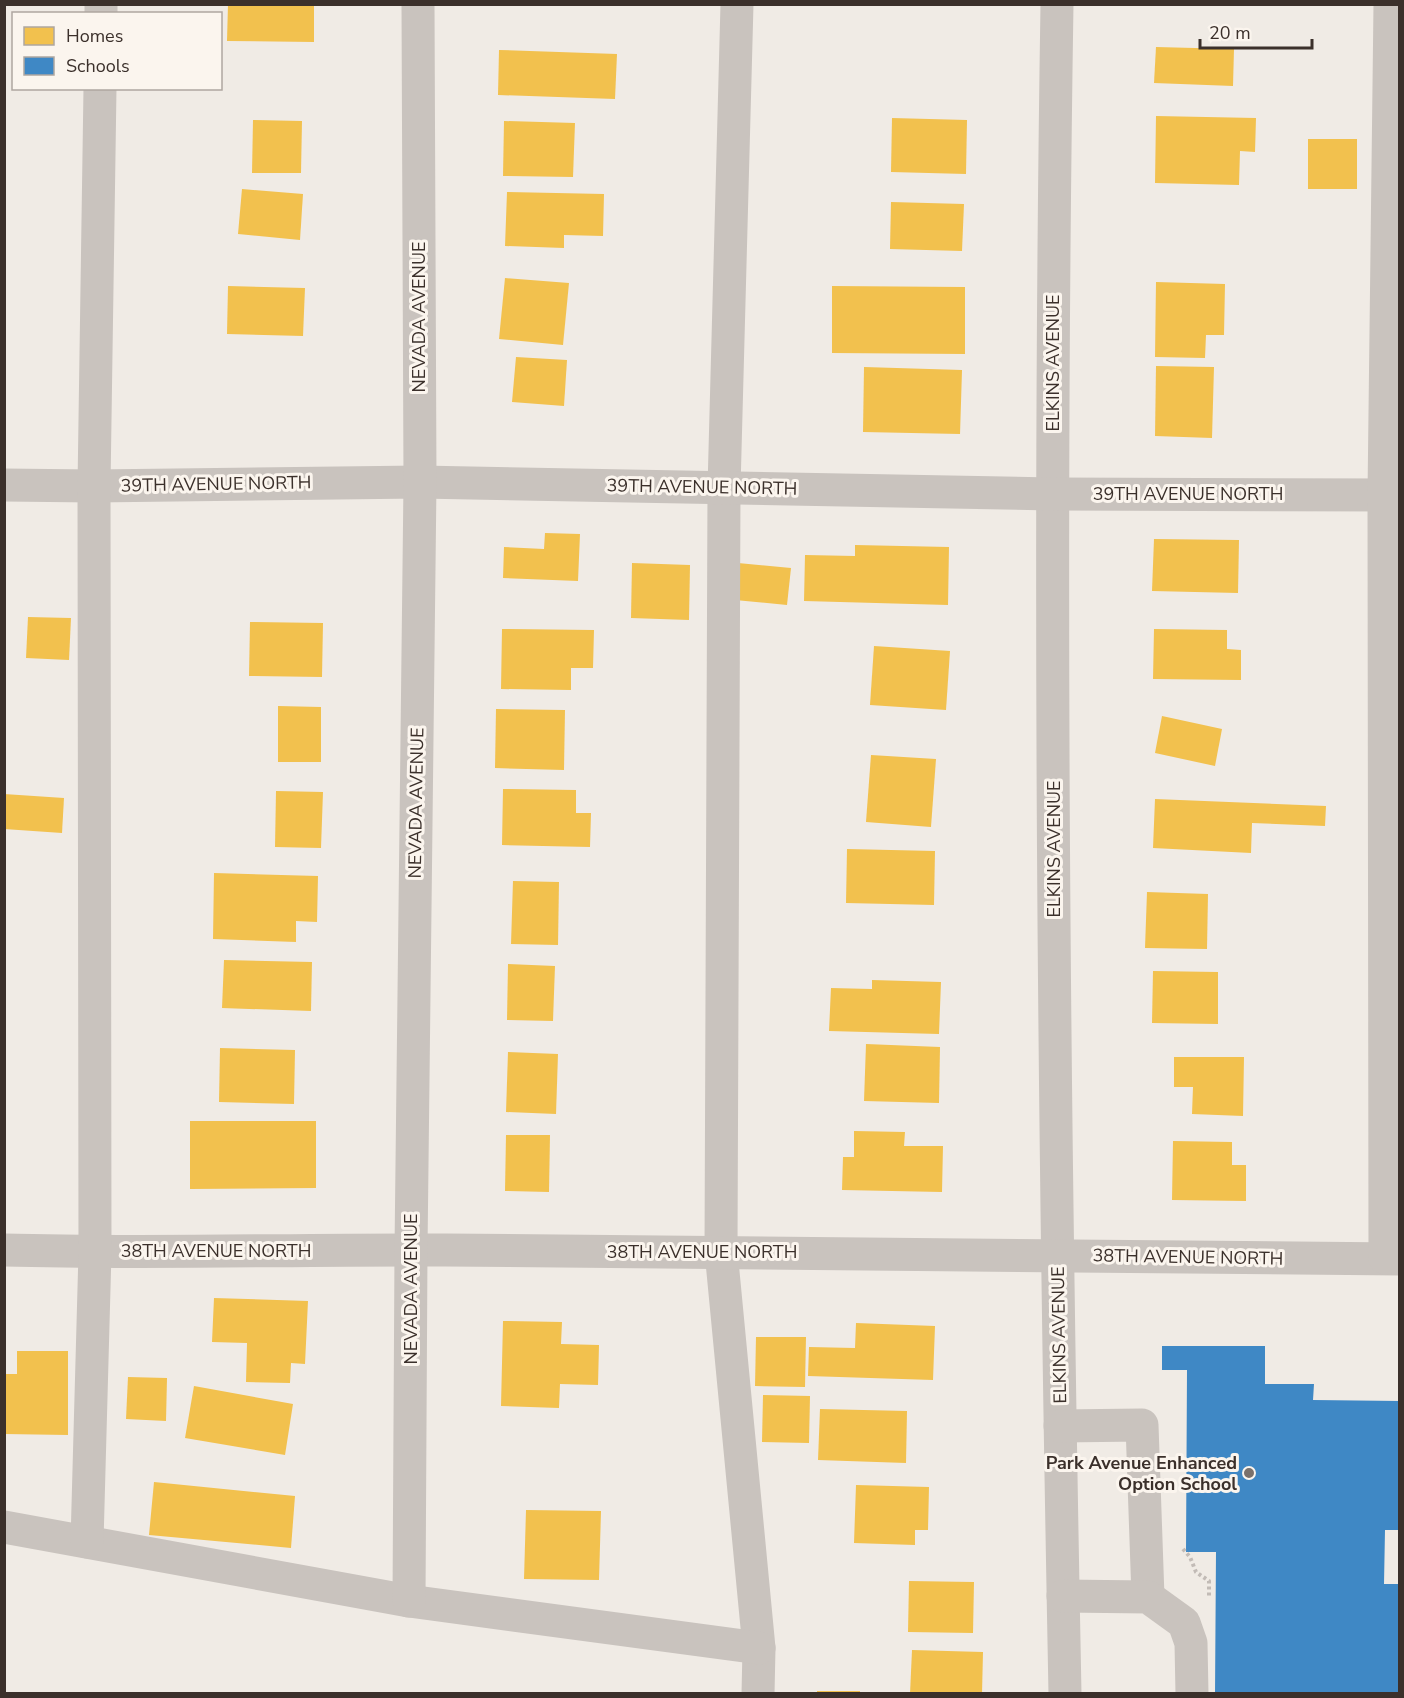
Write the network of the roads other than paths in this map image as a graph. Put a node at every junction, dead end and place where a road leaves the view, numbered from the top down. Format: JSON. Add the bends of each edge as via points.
{"nodes":[{"id":1,"x":418,"y":4,"type":"edge"},
{"id":2,"x":737,"y":4,"type":"edge"},
{"id":3,"x":1057,"y":4,"type":"edge"},
{"id":4,"x":1390,"y":4,"type":"edge"},
{"id":5,"x":100,"y":90,"type":"edge"},
{"id":6,"x":420,"y":482,"type":"junction"},
{"id":7,"x":4,"y":485,"type":"edge"},
{"id":8,"x":94,"y":486,"type":"junction"},
{"id":9,"x":724,"y":488,"type":"junction"},
{"id":10,"x":1052,"y":494,"type":"junction"},
{"id":11,"x":1392,"y":495,"type":"edge"},
{"id":12,"x":4,"y":1250,"type":"edge"},
{"id":13,"x":411,"y":1250,"type":"junction"},
{"id":14,"x":721,"y":1251,"type":"junction"},
{"id":15,"x":95,"y":1252,"type":"junction"},
{"id":16,"x":1057,"y":1255,"type":"junction"},
{"id":17,"x":1392,"y":1259,"type":"edge"},
{"id":18,"x":1060,"y":1426,"type":"junction"},
{"id":19,"x":4,"y":1527,"type":"edge"},
{"id":20,"x":87,"y":1542,"type":"junction"},
{"id":21,"x":1063,"y":1596,"type":"junction"},
{"id":22,"x":1148,"y":1597,"type":"junction"},
{"id":23,"x":409,"y":1601,"type":"junction"},
{"id":24,"x":759,"y":1648,"type":"junction"},
{"id":25,"x":758,"y":1694,"type":"edge"},
{"id":26,"x":1065,"y":1694,"type":"edge"},
{"id":27,"x":1192,"y":1694,"type":"edge"}],
"edges":[{"from":1,"to":6,"type":"street","name":"NEVADA AVENUE"},
{"from":2,"to":9,"type":"street"},
{"from":3,"to":10,"type":"street","name":"ELKINS AVENUE"},
{"from":4,"to":11,"type":"street"},
{"from":5,"to":8,"type":"street"},
{"from":6,"to":8,"type":"street","name":"39TH AVENUE NORTH"},
{"from":6,"to":9,"type":"street","name":"39TH AVENUE NORTH"},
{"from":6,"to":13,"type":"street","name":"NEVADA AVENUE"},
{"from":7,"to":8,"type":"street","name":"39TH AVENUE NORTH"},
{"from":8,"to":15,"type":"street"},
{"from":9,"to":10,"type":"street","name":"39TH AVENUE NORTH"},
{"from":9,"to":14,"type":"street"},
{"from":10,"to":11,"type":"street","name":"39TH AVENUE NORTH"},
{"from":10,"to":16,"type":"street","name":"ELKINS AVENUE"},
{"from":11,"to":17,"type":"street","via":[[1384,1132]]},
{"from":12,"to":15,"type":"street","name":"38TH AVENUE NORTH"},
{"from":13,"to":14,"type":"street","name":"38TH AVENUE NORTH"},
{"from":13,"to":15,"type":"street","name":"38TH AVENUE NORTH"},
{"from":13,"to":23,"type":"street","name":"NEVADA AVENUE"},
{"from":14,"to":16,"type":"street","name":"38TH AVENUE NORTH"},
{"from":14,"to":24,"type":"street"},
{"from":15,"to":20,"type":"street"},
{"from":16,"to":17,"type":"street","name":"38TH AVENUE NORTH"},
{"from":16,"to":18,"type":"street","name":"ELKINS AVENUE"},
{"from":18,"to":21,"type":"street","name":"ELKINS AVENUE"},
{"from":18,"to":22,"type":"street","via":[[1142,1425]]},
{"from":19,"to":20,"type":"street"},
{"from":20,"to":23,"type":"street"},
{"from":21,"to":22,"type":"street"},
{"from":21,"to":26,"type":"street","name":"ELKINS AVENUE"},
{"from":22,"to":27,"type":"street","via":[[1184,1623],[1191,1643]]},
{"from":23,"to":24,"type":"street"},
{"from":24,"to":25,"type":"street"}]}
